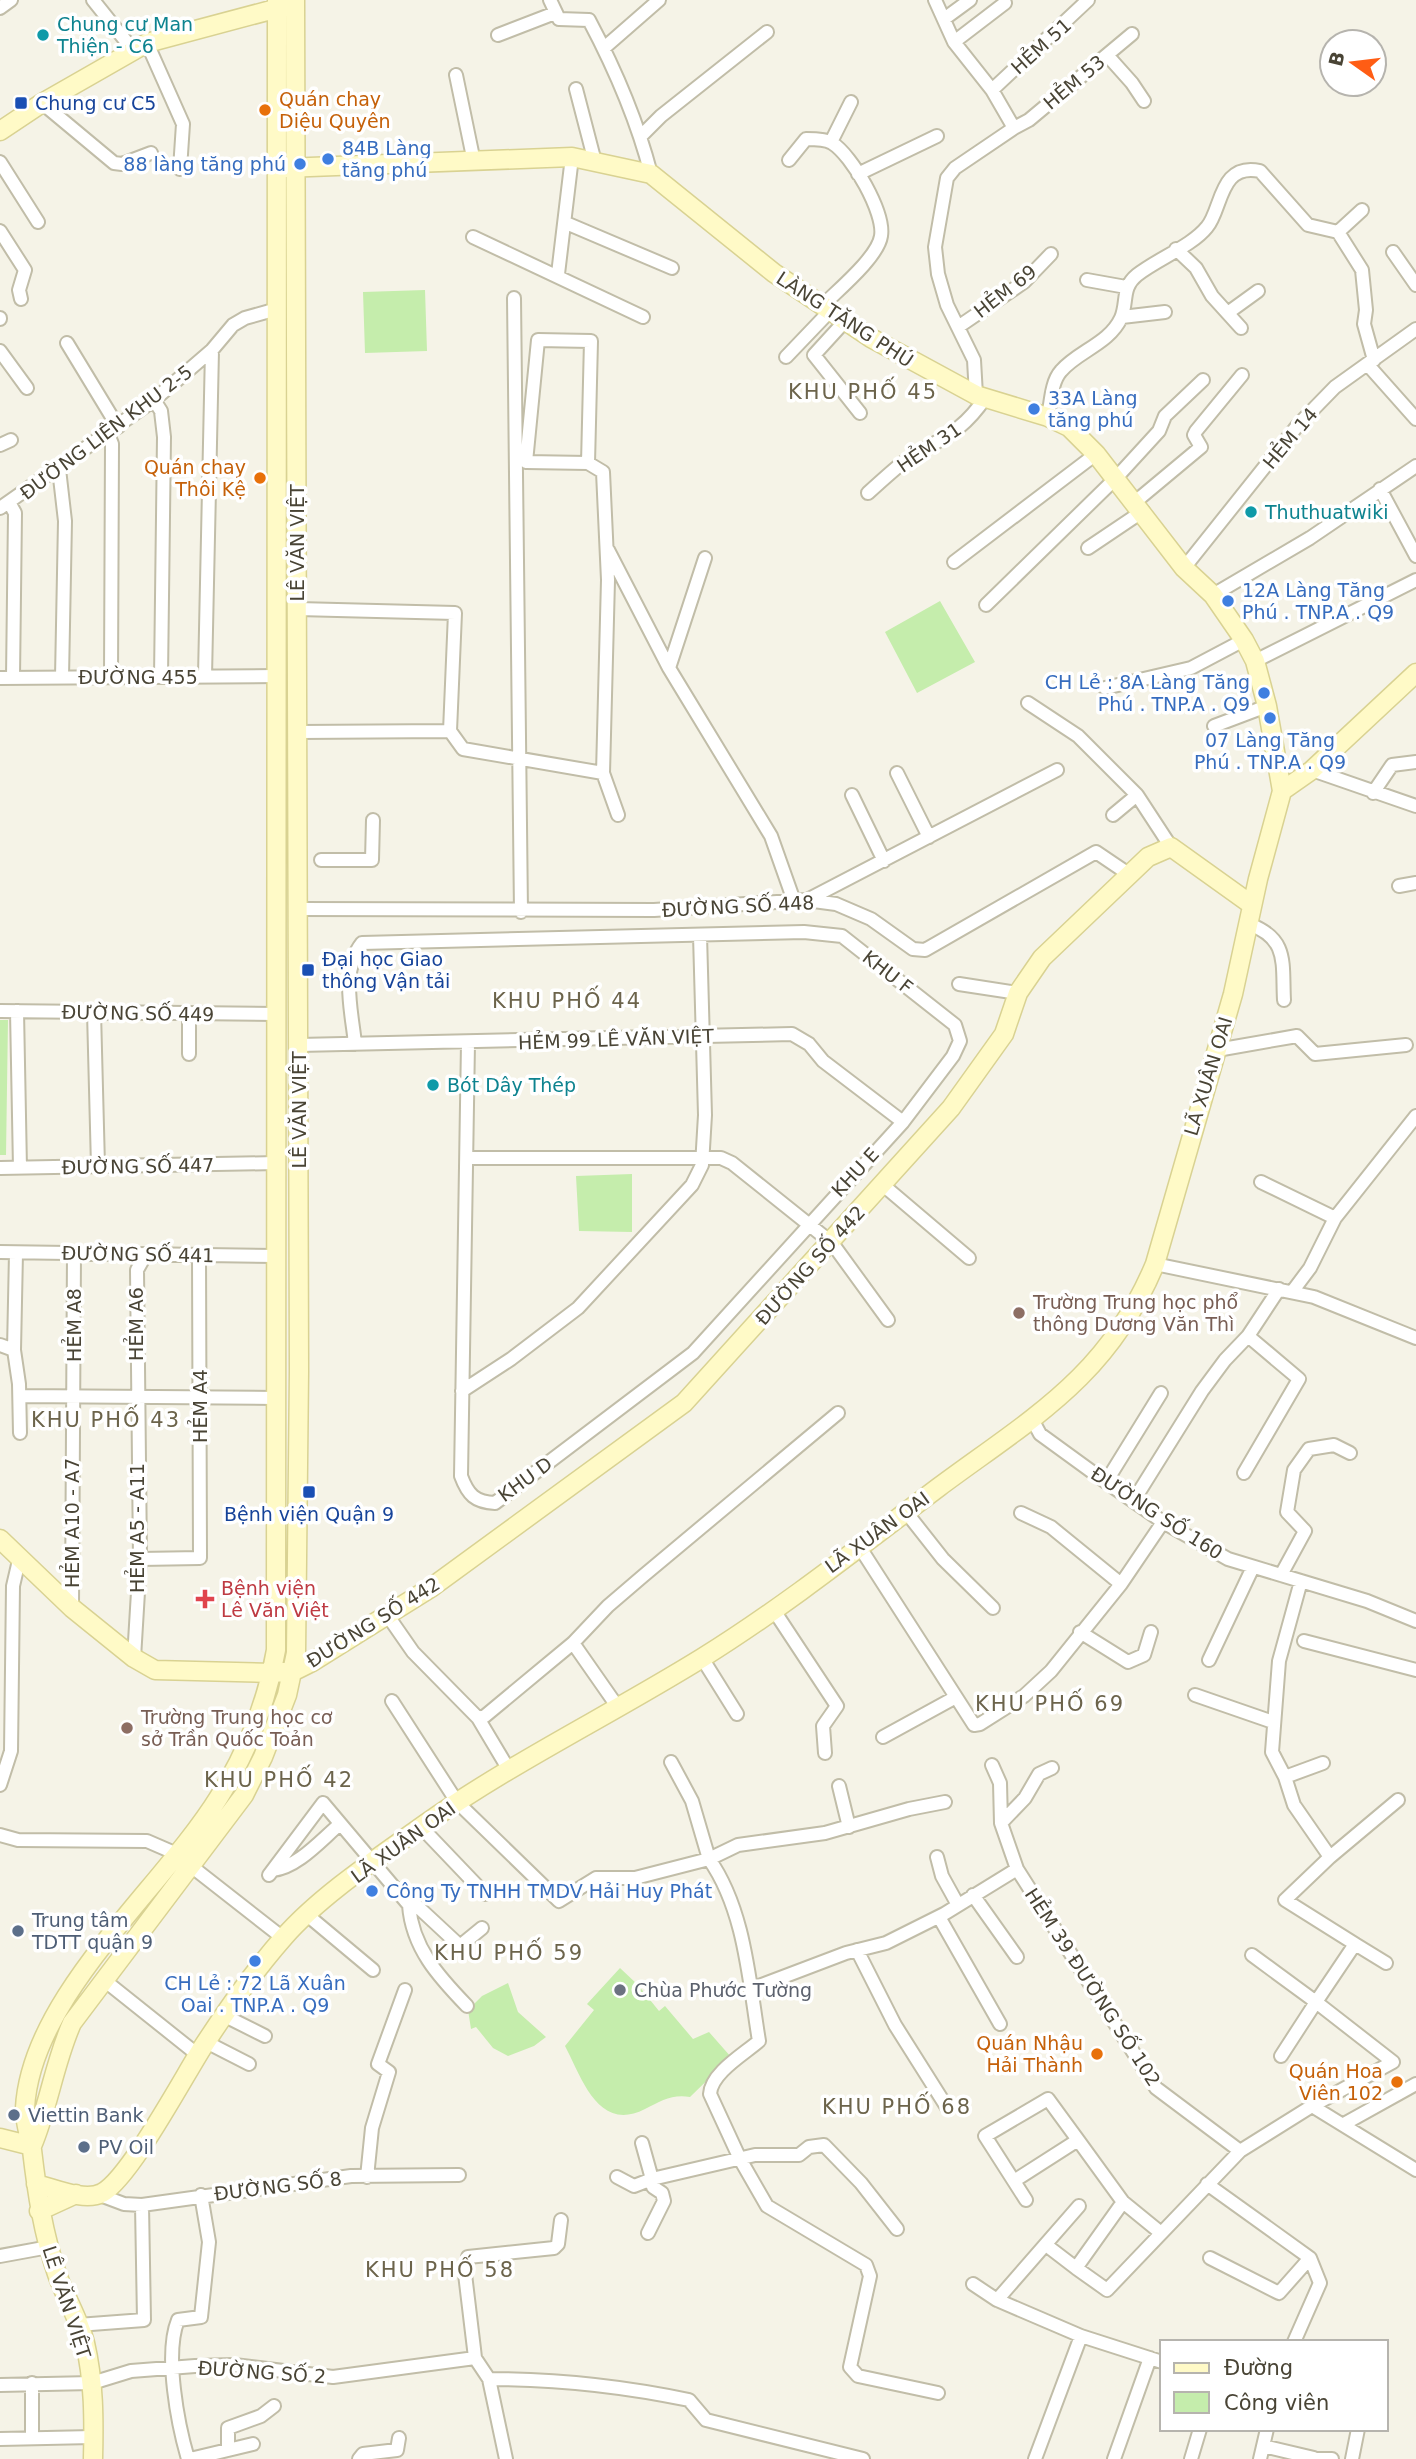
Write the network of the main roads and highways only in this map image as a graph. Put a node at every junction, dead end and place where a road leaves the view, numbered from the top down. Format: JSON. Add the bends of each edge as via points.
{"nodes":[{"id":1,"x":286,"y":3,"type":"edge"},
{"id":2,"x":0,"y":131,"type":"edge"},
{"id":3,"x":296,"y":168,"type":"junction"},
{"id":4,"x":277,"y":169,"type":"junction"},
{"id":5,"x":1416,"y":673,"type":"edge"},
{"id":6,"x":277,"y":676,"type":"junction"},
{"id":7,"x":298,"y":676,"type":"junction"},
{"id":8,"x":1282,"y":791,"type":"junction"},
{"id":9,"x":1252,"y":905,"type":"junction"},
{"id":10,"x":276,"y":909,"type":"junction"},
{"id":11,"x":299,"y":909,"type":"junction"},
{"id":12,"x":276,"y":943,"type":"junction"},
{"id":13,"x":299,"y":943,"type":"junction"},
{"id":14,"x":276,"y":1014,"type":"junction"},
{"id":15,"x":299,"y":1015,"type":"junction"},
{"id":16,"x":276,"y":1398,"type":"junction"},
{"id":17,"x":299,"y":1398,"type":"junction"},
{"id":18,"x":0,"y":1539,"type":"edge"},
{"id":19,"x":294,"y":1671,"type":"junction"},
{"id":20,"x":272,"y":1673,"type":"junction"},
{"id":21,"x":177,"y":1854,"type":"junction"},
{"id":22,"x":191,"y":1866,"type":"junction"},
{"id":23,"x":87,"y":1968,"type":"junction"},
{"id":24,"x":104,"y":1980,"type":"junction"},
{"id":25,"x":0,"y":2138,"type":"edge"},
{"id":26,"x":32,"y":2146,"type":"junction"},
{"id":27,"x":36,"y":2184,"type":"junction"},
{"id":28,"x":76,"y":2194,"type":"junction"},
{"id":29,"x":39,"y":2211,"type":"junction"},
{"id":30,"x":93,"y":2459,"type":"edge"}],
"edges":[{"from":1,"to":2,"type":"main road","via":[[140,47]]},
{"from":1,"to":3,"type":"main road","name":"LÊ VĂN VIỆT"},
{"from":1,"to":4,"type":"main road","name":"LÊ VĂN VIỆT"},
{"from":3,"to":4,"type":"main road","name":"LÀNG TĂNG PHÚ"},
{"from":3,"to":7,"type":"main road","name":"LÊ VĂN VIỆT"},
{"from":3,"to":8,"type":"main road","name":"LÀNG TĂNG PHÚ","via":[[572,157],[651,174],[774,273],[891,350],[981,396],[1069,427],[1139,506],[1184,568],[1213,595],[1244,640],[1267,706]]},
{"from":4,"to":6,"type":"main road","name":"LÊ VĂN VIỆT"},
{"from":5,"to":8,"type":"main road","via":[[1312,770]]},
{"from":6,"to":7,"type":"main road"},
{"from":6,"to":10,"type":"main road","name":"LÊ VĂN VIỆT"},
{"from":7,"to":11,"type":"main road","name":"LÊ VĂN VIỆT"},
{"from":8,"to":9,"type":"main road","name":"LÃ XUÂN OAI"},
{"from":9,"to":19,"type":"main road","name":"ĐƯỜNG SỐ 442","via":[[1171,846],[1147,857],[1042,958],[1018,992],[1004,1034],[951,1108],[684,1403],[388,1616]]},
{"from":9,"to":28,"type":"main road","name":"LÃ XUÂN OAI","via":[[1217,1050],[1155,1264],[1136,1306],[1092,1365],[1033,1421],[773,1609],[702,1658],[457,1802],[306,1914],[223,2015],[126,2168],[100,2195]]},
{"from":10,"to":11,"type":"main road"},
{"from":10,"to":12,"type":"main road","name":"LÊ VĂN VIỆT"},
{"from":11,"to":13,"type":"main road","name":"LÊ VĂN VIỆT"},
{"from":12,"to":13,"type":"main road"},
{"from":12,"to":14,"type":"main road","name":"LÊ VĂN VIỆT"},
{"from":13,"to":15,"type":"main road","name":"LÊ VĂN VIỆT"},
{"from":14,"to":15,"type":"main road"},
{"from":14,"to":16,"type":"main road","name":"LÊ VĂN VIỆT"},
{"from":15,"to":17,"type":"main road","name":"LÊ VĂN VIỆT"},
{"from":16,"to":17,"type":"main road"},
{"from":16,"to":20,"type":"main road","name":"LÊ VĂN VIỆT","via":[[276,1639]]},
{"from":17,"to":19,"type":"main road","name":"LÊ VĂN VIỆT"},
{"from":18,"to":20,"type":"main road","via":[[72,1608],[155,1670]]},
{"from":19,"to":20,"type":"main road"},
{"from":19,"to":22,"type":"main road","name":"LÊ VĂN VIỆT","via":[[251,1781]]},
{"from":20,"to":21,"type":"main road","name":"LÊ VĂN VIỆT","via":[[234,1770]]},
{"from":21,"to":22,"type":"main road"},
{"from":21,"to":23,"type":"main road","name":"LÊ VĂN VIỆT"},
{"from":22,"to":24,"type":"main road","name":"LÊ VĂN VIỆT"},
{"from":23,"to":24,"type":"main road"},
{"from":23,"to":26,"type":"main road","name":"LÊ VĂN VIỆT","via":[[56,2013],[36,2059],[25,2109]]},
{"from":24,"to":26,"type":"main road","name":"LÊ VĂN VIỆT","via":[[72,2023],[61,2047],[46,2115]]},
{"from":25,"to":26,"type":"main road"},
{"from":26,"to":27,"type":"main road","name":"LÊ VĂN VIỆT"},
{"from":27,"to":28,"type":"main road"},
{"from":27,"to":29,"type":"main road","name":"LÊ VĂN VIỆT"},
{"from":28,"to":29,"type":"main road"},
{"from":29,"to":30,"type":"main road","name":"LÊ VĂN VIỆT","via":[[84,2341],[92,2383]]}]}
